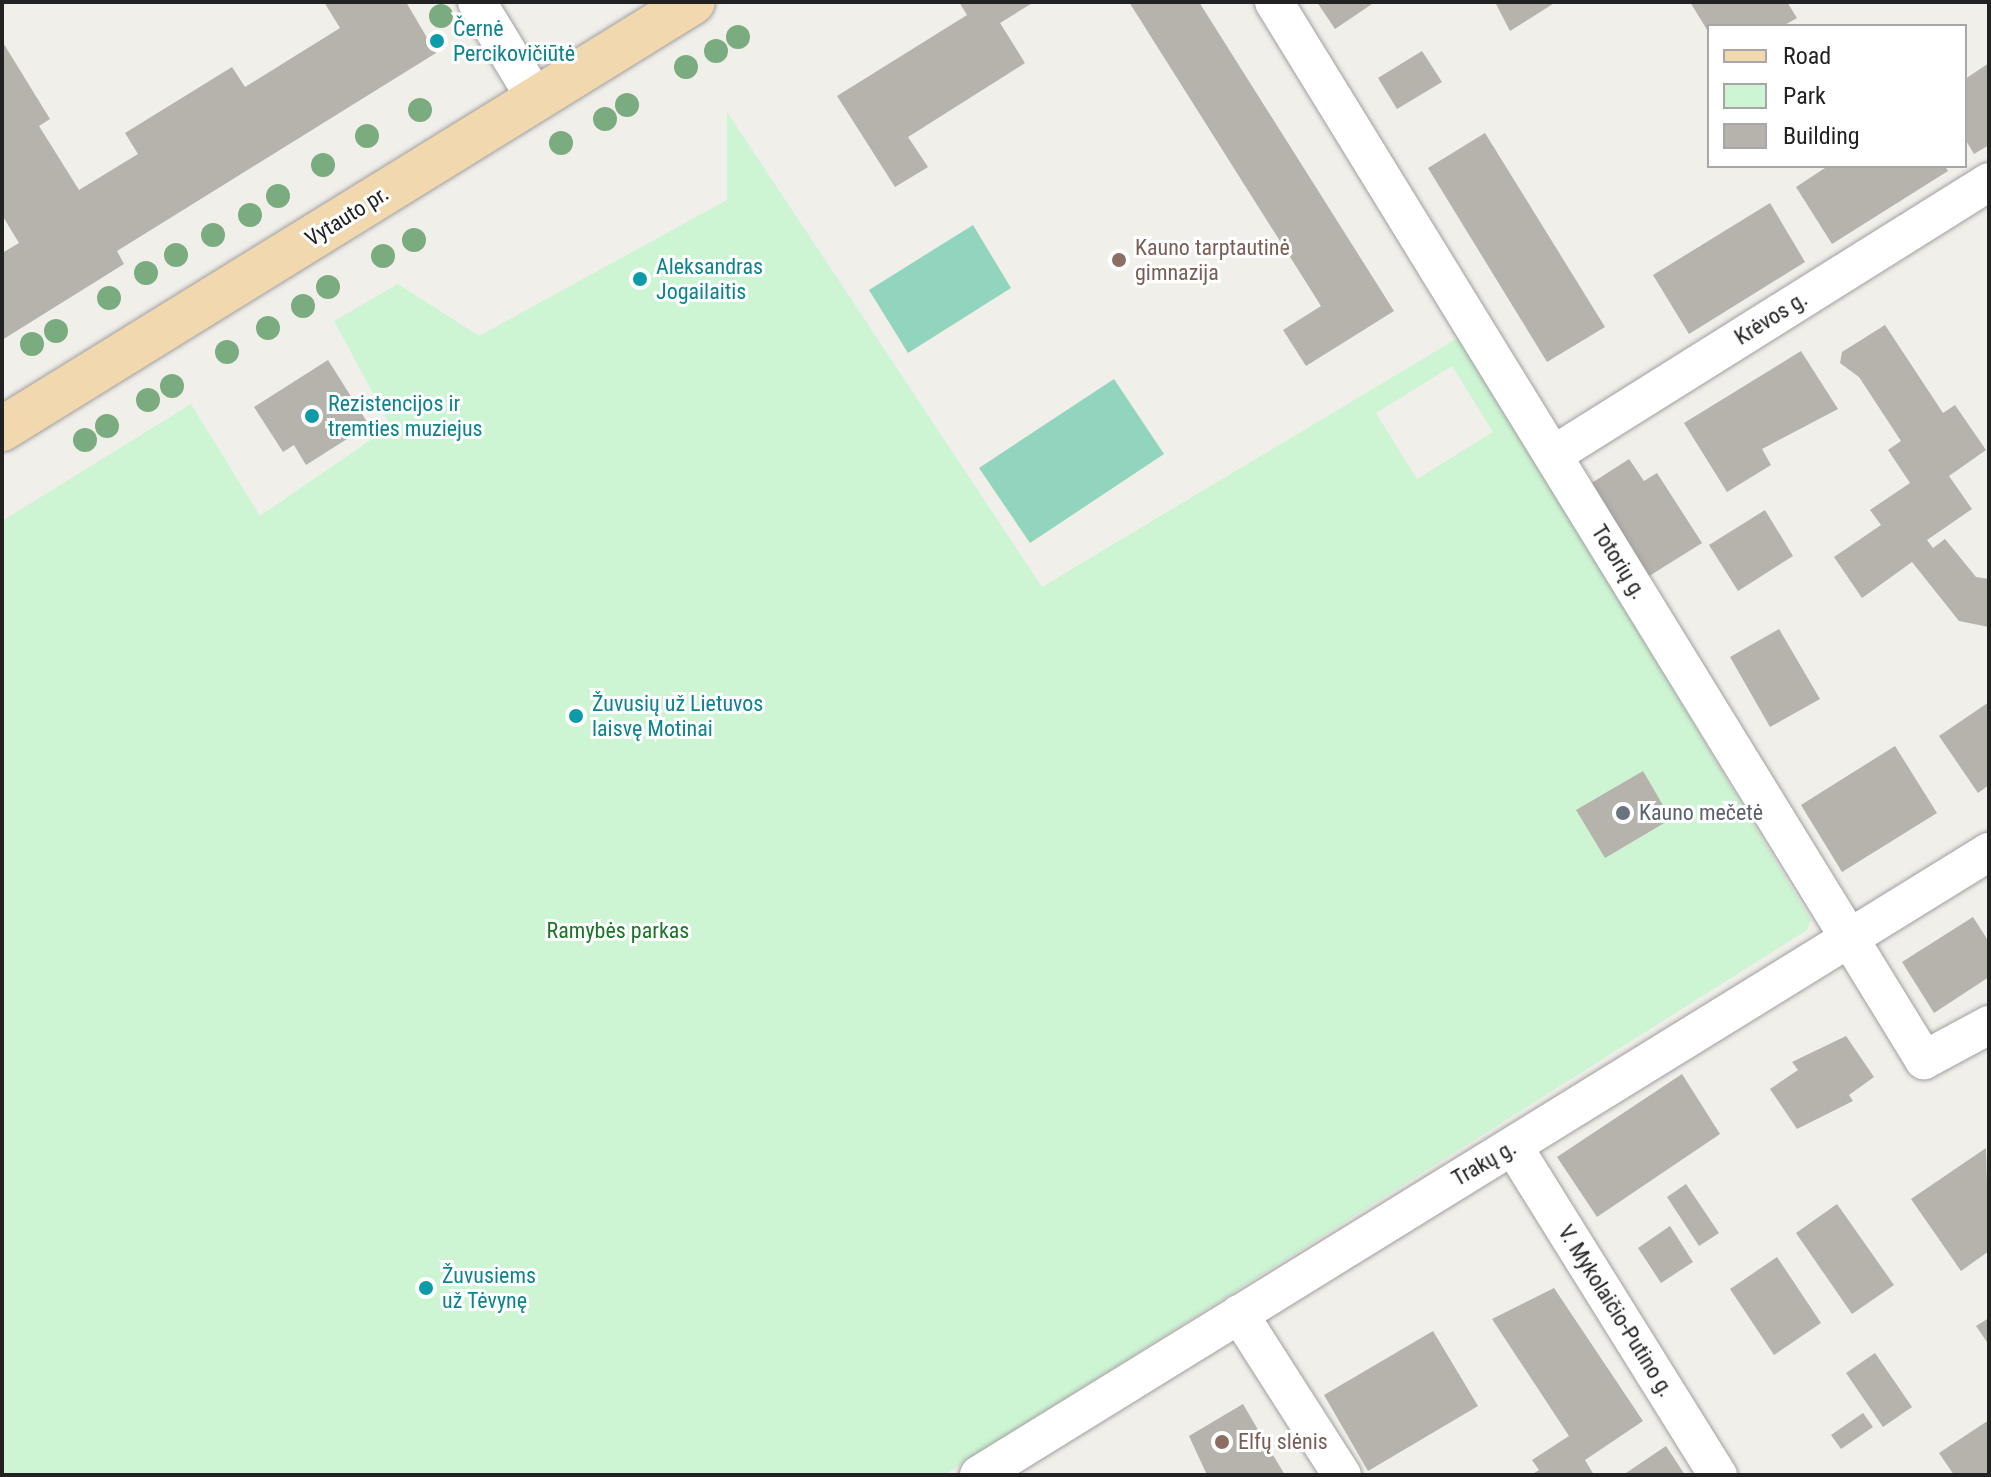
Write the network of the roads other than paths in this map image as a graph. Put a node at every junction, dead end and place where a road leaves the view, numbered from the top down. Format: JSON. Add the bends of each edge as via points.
{"nodes":[{"id":1,"x":477,"y":2,"type":"edge"},
{"id":2,"x":693,"y":2,"type":"edge"},
{"id":3,"x":1274,"y":2,"type":"edge"},
{"id":4,"x":536,"y":99,"type":"junction"},
{"id":5,"x":1989,"y":182,"type":"edge"},
{"id":6,"x":2,"y":429,"type":"edge"},
{"id":7,"x":1553,"y":455,"type":"junction"},
{"id":8,"x":1989,"y":852,"type":"edge"},
{"id":9,"x":1851,"y":940,"type":"junction"},
{"id":10,"x":1989,"y":1025,"type":"edge"},
{"id":11,"x":1513,"y":1146,"type":"junction"},
{"id":12,"x":1239,"y":1314,"type":"junction"},
{"id":13,"x":979,"y":1475,"type":"edge"},
{"id":14,"x":1342,"y":1475,"type":"edge"},
{"id":15,"x":1718,"y":1475,"type":"edge"}],
"edges":[{"from":1,"to":4,"type":"street"},
{"from":2,"to":4,"type":"main road","name":"Vytauto pr."},
{"from":3,"to":7,"type":"street","name":"Totorių g."},
{"from":4,"to":6,"type":"main road","name":"Vytauto pr."},
{"from":5,"to":7,"type":"street","name":"Krėvos g."},
{"from":7,"to":9,"type":"street","name":"Totorių g."},
{"from":8,"to":9,"type":"street","name":"Trakų g."},
{"from":9,"to":10,"type":"street","name":"Totorių g.","via":[[1924,1060]]},
{"from":9,"to":11,"type":"street","name":"Trakų g."},
{"from":11,"to":12,"type":"street","name":"Trakų g."},
{"from":11,"to":15,"type":"street","name":"V. Mykolaičio-Putino g."},
{"from":12,"to":13,"type":"street","name":"Trakų g."},
{"from":12,"to":14,"type":"street"}]}
